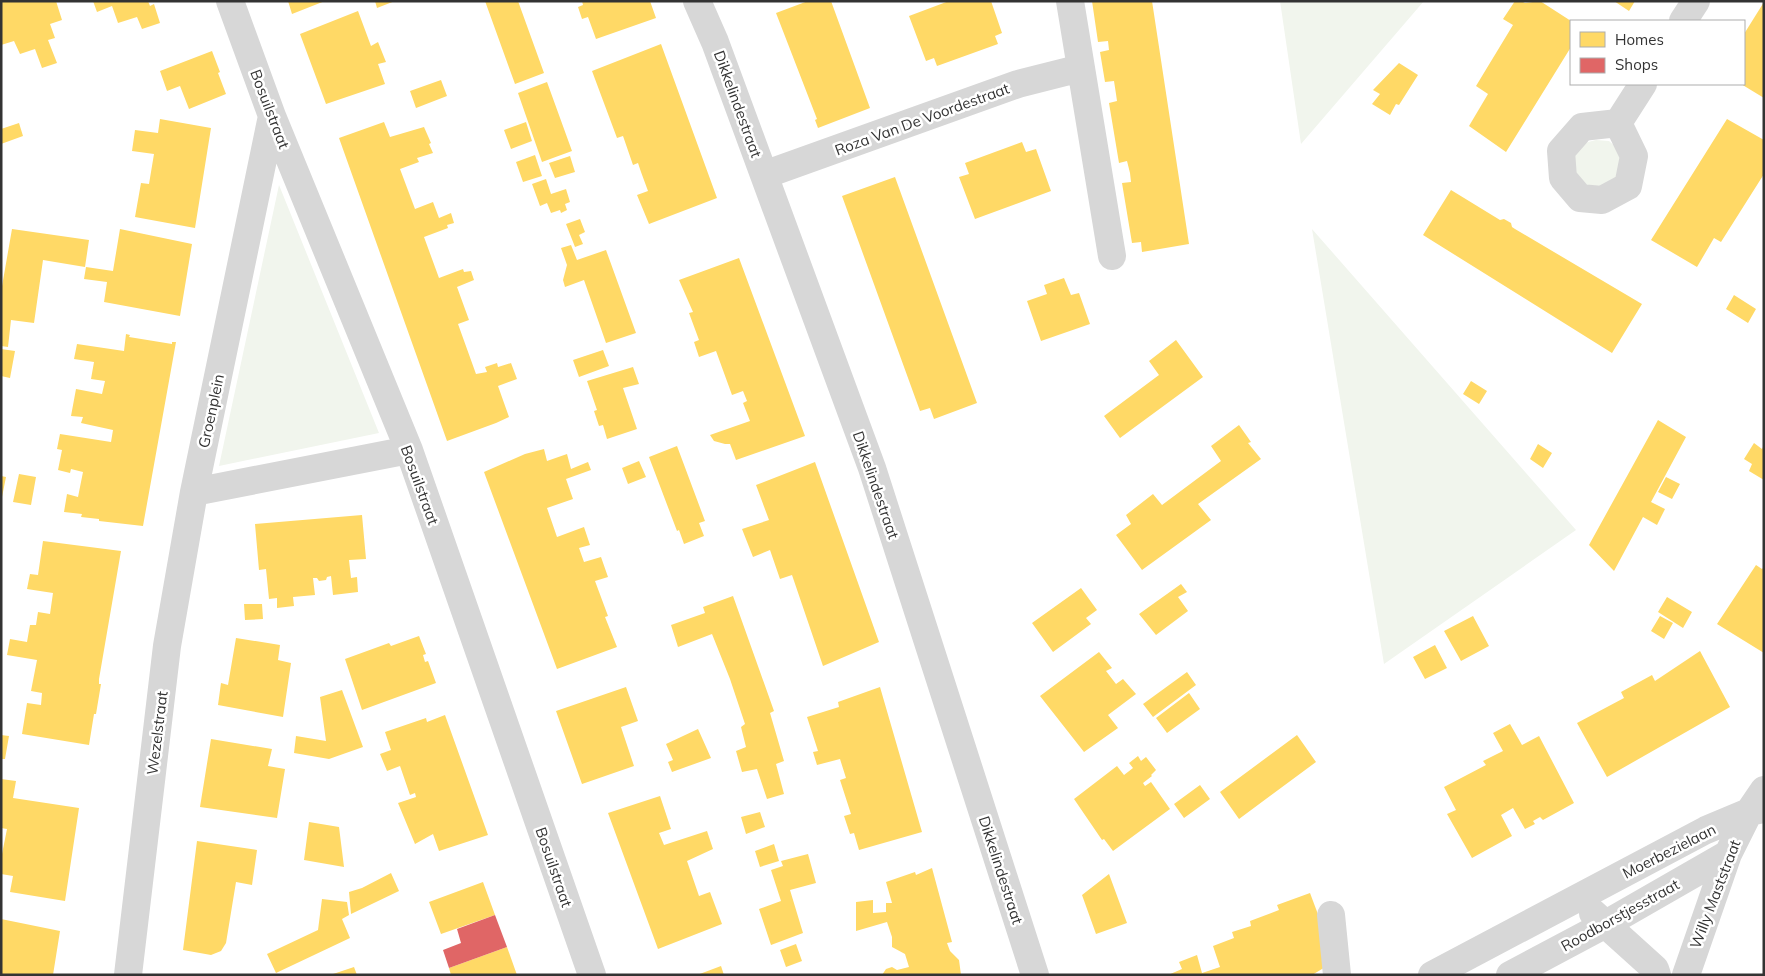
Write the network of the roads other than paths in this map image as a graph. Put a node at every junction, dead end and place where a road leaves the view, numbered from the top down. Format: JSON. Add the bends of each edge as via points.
{"nodes":[{"id":1,"x":230,"y":1,"type":"edge"},
{"id":2,"x":697,"y":1,"type":"edge"},
{"id":3,"x":1070,"y":1,"type":"edge"},
{"id":4,"x":1696,"y":1,"type":"edge"},
{"id":5,"x":1684,"y":20,"type":"edge"},
{"id":6,"x":1081,"y":68,"type":"junction"},
{"id":7,"x":1642,"y":85,"type":"edge"},
{"id":8,"x":272,"y":116,"type":"junction"},
{"id":9,"x":1618,"y":123,"type":"dead end"},
{"id":10,"x":764,"y":175,"type":"junction"},
{"id":11,"x":1112,"y":256,"type":"dead end"},
{"id":12,"x":409,"y":450,"type":"junction"},
{"id":13,"x":194,"y":492,"type":"junction"},
{"id":14,"x":1759,"y":804,"type":"edge"},
{"id":15,"x":1728,"y":854,"type":"junction"},
{"id":16,"x":1576,"y":899,"type":"junction"},
{"id":17,"x":1331,"y":915,"type":"dead end"},
{"id":18,"x":1606,"y":924,"type":"junction"},
{"id":19,"x":128,"y":975,"type":"edge"},
{"id":20,"x":592,"y":975,"type":"edge"},
{"id":21,"x":1035,"y":975,"type":"edge"},
{"id":22,"x":1337,"y":975,"type":"edge"},
{"id":23,"x":1432,"y":975,"type":"edge"},
{"id":24,"x":1510,"y":975,"type":"edge"},
{"id":25,"x":1657,"y":975,"type":"edge"},
{"id":26,"x":1686,"y":975,"type":"edge"}],
"edges":[{"from":1,"to":8,"type":"street","name":"Bosuilstraat"},
{"from":2,"to":10,"type":"street","name":"Dikkelindestraat"},
{"from":3,"to":6,"type":"street"},
{"from":4,"to":5,"type":"street"},
{"from":6,"to":10,"type":"street","name":"Roza Van De Voordestraat","via":[[1018,84]]},
{"from":6,"to":11,"type":"street"},
{"from":7,"to":9,"type":"street"},
{"from":8,"to":12,"type":"street","name":"Bosuilstraat"},
{"from":8,"to":13,"type":"street","name":"Groenplein"},
{"from":10,"to":21,"type":"street","name":"Dikkelindestraat","via":[[872,468]]},
{"from":12,"to":13,"type":"street"},
{"from":12,"to":20,"type":"street","name":"Bosuilstraat"},
{"from":13,"to":19,"type":"street","name":"Wezelstraat","via":[[167,646]]},
{"from":14,"to":15,"type":"street","name":"Willy Maststraat"},
{"from":14,"to":16,"type":"street","name":"Moerbezielaan"},
{"from":15,"to":18,"type":"street","name":"Roodborstjesstraat"},
{"from":15,"to":26,"type":"street","name":"Willy Maststraat"},
{"from":16,"to":18,"type":"street"},
{"from":16,"to":23,"type":"street"},
{"from":17,"to":22,"type":"street"},
{"from":18,"to":24,"type":"street","name":"Roodborstjesstraat"},
{"from":18,"to":25,"type":"street","via":[[1655,969]]}]}
